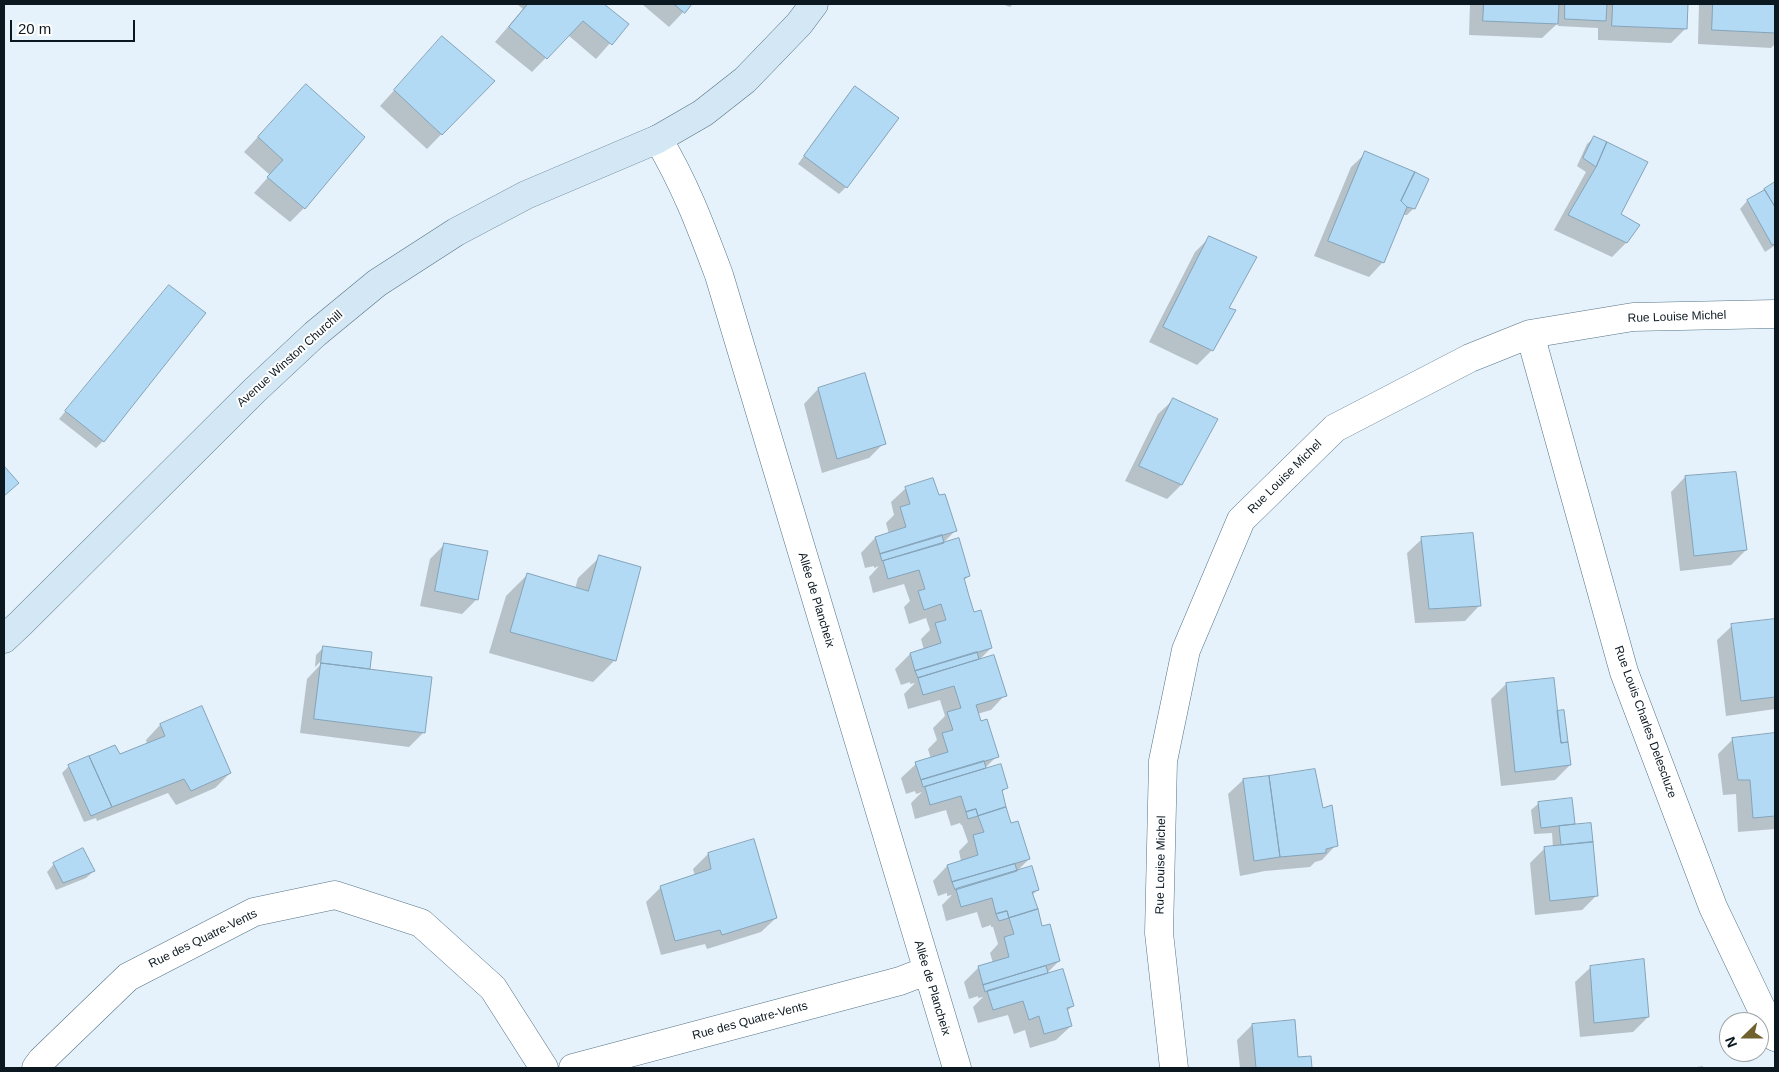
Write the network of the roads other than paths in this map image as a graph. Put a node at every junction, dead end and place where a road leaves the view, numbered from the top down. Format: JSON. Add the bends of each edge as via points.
{"nodes":[{"id":1,"x":814,"y":4,"type":"edge"},
{"id":2,"x":658,"y":139,"type":"junction"},
{"id":3,"x":1775,"y":314,"type":"edge"},
{"id":4,"x":1530,"y":334,"type":"junction"},
{"id":5,"x":4,"y":639,"type":"edge"},
{"id":6,"x":926,"y":971,"type":"junction"},
{"id":7,"x":1772,"y":1021,"type":"edge"},
{"id":8,"x":36,"y":1068,"type":"edge"},
{"id":9,"x":544,"y":1068,"type":"edge"},
{"id":10,"x":573,"y":1068,"type":"edge"},
{"id":11,"x":956,"y":1068,"type":"edge"},
{"id":12,"x":1174,"y":1068,"type":"edge"}],
"edges":[{"from":1,"to":2,"type":"main road","name":"Avenue Winston Churchill","via":[[745,80]]},
{"from":2,"to":5,"type":"main road","name":"Avenue Winston Churchill","via":[[526,194],[456,232],[377,283],[315,334],[255,390]]},
{"from":2,"to":6,"type":"street","name":"Allée de Plancheix","via":[[694,208],[719,275]]},
{"from":3,"to":4,"type":"street","name":"Rue Louise Michel","via":[[1633,316]]},
{"from":4,"to":7,"type":"street","name":"Rue Louis Charles Delescluze","via":[[1624,672],[1714,907]]},
{"from":4,"to":12,"type":"street","name":"Rue Louise Michel","via":[[1470,358],[1334,428],[1241,520],[1186,650],[1163,762],[1160,933]]},
{"from":6,"to":10,"type":"street","name":"Rue des Quatre-Vents","via":[[900,982]]},
{"from":6,"to":11,"type":"street","name":"Allée de Plancheix"},
{"from":8,"to":9,"type":"street","name":"Rue des Quatre-Vents","via":[[128,977],[254,912],[335,895],[421,923],[494,988]]}]}
